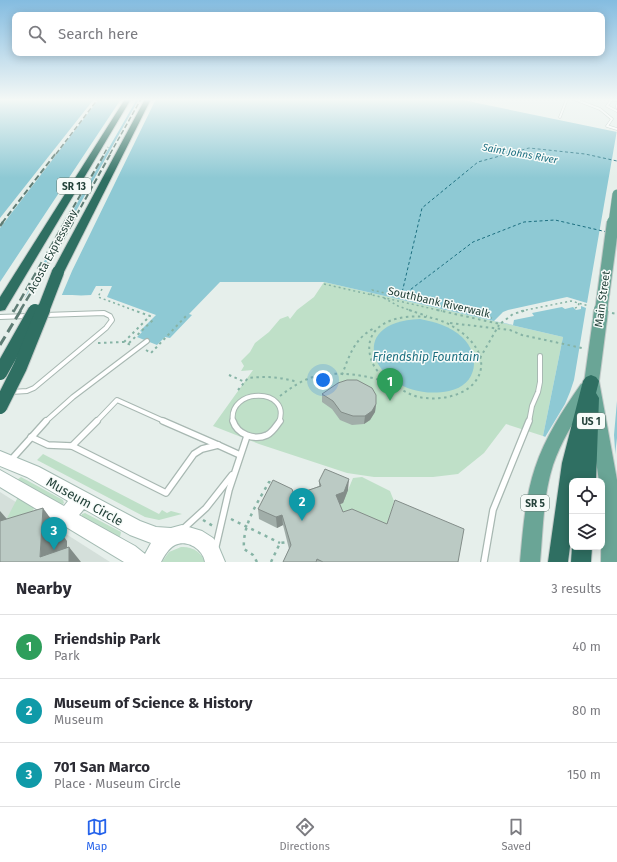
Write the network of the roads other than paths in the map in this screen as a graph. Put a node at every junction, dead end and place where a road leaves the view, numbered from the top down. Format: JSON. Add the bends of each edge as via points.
{"nodes":[{"id":1,"x":112,"y":125,"type":"edge"},
{"id":2,"x":134,"y":125,"type":"edge"},
{"id":3,"x":607,"y":125,"type":"edge"},
{"id":4,"x":617,"y":129,"type":"edge"},
{"id":5,"x":617,"y":194,"type":"edge"},
{"id":6,"x":58,"y":272,"type":"junction"},
{"id":7,"x":20,"y":274,"type":"junction"},
{"id":8,"x":0,"y":299,"type":"edge"},
{"id":9,"x":0,"y":307,"type":"edge"},
{"id":10,"x":0,"y":317,"type":"edge"},
{"id":11,"x":147,"y":341,"type":"dead end"},
{"id":12,"x":540,"y":356,"type":"dead end"},
{"id":13,"x":0,"y":373,"type":"edge"},
{"id":14,"x":591,"y":381,"type":"junction"},
{"id":15,"x":1,"y":392,"type":"edge"},
{"id":16,"x":0,"y":407,"type":"edge"},
{"id":17,"x":247,"y":436,"type":"junction"},
{"id":18,"x":31,"y":437,"type":"junction"},
{"id":19,"x":218,"y":445,"type":"junction"},
{"id":20,"x":72,"y":446,"type":"junction"},
{"id":21,"x":240,"y":455,"type":"junction"},
{"id":22,"x":580,"y":458,"type":"junction"},
{"id":23,"x":3,"y":464,"type":"edge"},
{"id":24,"x":234,"y":472,"type":"junction"},
{"id":25,"x":0,"y":478,"type":"edge"},
{"id":26,"x":586,"y":478,"type":"edge"},
{"id":27,"x":81,"y":499,"type":"junction"},
{"id":28,"x":58,"y":515,"type":"junction"},
{"id":29,"x":174,"y":536,"type":"junction"},
{"id":30,"x":582,"y":550,"type":"edge"},
{"id":31,"x":215,"y":561,"type":"edge"},
{"id":32,"x":140,"y":562,"type":"edge"},
{"id":33,"x":151,"y":562,"type":"edge"},
{"id":34,"x":484,"y":562,"type":"edge"},
{"id":35,"x":530,"y":562,"type":"edge"},
{"id":36,"x":558,"y":562,"type":"edge"},
{"id":37,"x":581,"y":562,"type":"edge"},
{"id":38,"x":611,"y":562,"type":"edge"}],
"edges":[{"from":1,"to":7,"type":"highway","name":"Acosta Expressway","number":"SR 13"},
{"from":2,"to":6,"type":"highway","name":"Acosta Expressway","number":"SR 13"},
{"from":3,"to":4,"type":"lane"},
{"from":5,"to":14,"type":"main road","name":"Main Street","number":"US 1","bridge":true},
{"from":6,"to":13,"type":"highway","name":"Acosta Expressway","bridge":true},
{"from":6,"to":16,"type":"highway","number":"SR 13","bridge":true,"via":[[20,367]]},
{"from":7,"to":8,"type":"highway","number":"SR 13"},
{"from":7,"to":9,"type":"highway","name":"Acosta Expressway"},
{"from":10,"to":15,"type":"lane","via":[[104,313],[112,320],[106,328],[34,388],[27,391]]},
{"from":11,"to":18,"type":"lane","via":[[135,353],[77,393]]},
{"from":12,"to":34,"type":"lane","via":[[538,392],[528,426],[493,510]]},
{"from":14,"to":22,"type":"highway","number":"US 1"},
{"from":14,"to":35,"type":"main road","name":"Main Street","number":"SR 5","via":[[552,446],[542,470]]},
{"from":14,"to":38,"type":"main road","name":"Main Street","via":[[607,470],[612,522]]},
{"from":17,"to":17,"type":"lane","via":[[240,432],[232,421],[235,408],[246,398],[254,396],[261,395],[275,400],[282,412],[278,426],[264,436]]},
{"from":17,"to":21,"type":"lane"},
{"from":18,"to":20,"type":"lane","via":[[48,445]]},
{"from":18,"to":23,"type":"lane"},
{"from":19,"to":20,"type":"lane","via":[[116,400]]},
{"from":19,"to":20,"type":"lane","via":[[194,454],[166,493]]},
{"from":19,"to":21,"type":"lane"},
{"from":21,"to":24,"type":"lane"},
{"from":22,"to":26,"type":"highway","number":"US 1"},
{"from":22,"to":36,"type":"highway","number":"US 1"},
{"from":23,"to":27,"type":"main road","name":"Museum Circle","via":[[29,470]]},
{"from":24,"to":29,"type":"lane","via":[[206,508]]},
{"from":24,"to":31,"type":"lane","via":[[222,517]]},
{"from":25,"to":28,"type":"main road","name":"Museum Circle"},
{"from":27,"to":28,"type":"main road"},
{"from":27,"to":29,"type":"main road","name":"Museum Circle","via":[[136,529],[156,536]]},
{"from":28,"to":32,"type":"main road","name":"Museum Circle"},
{"from":29,"to":31,"type":"main road","name":"Museum Circle","via":[[190,535],[199,539],[209,548]]},
{"from":29,"to":33,"type":"main road","via":[[161,545]]},
{"from":30,"to":37,"type":"highway"}]}
